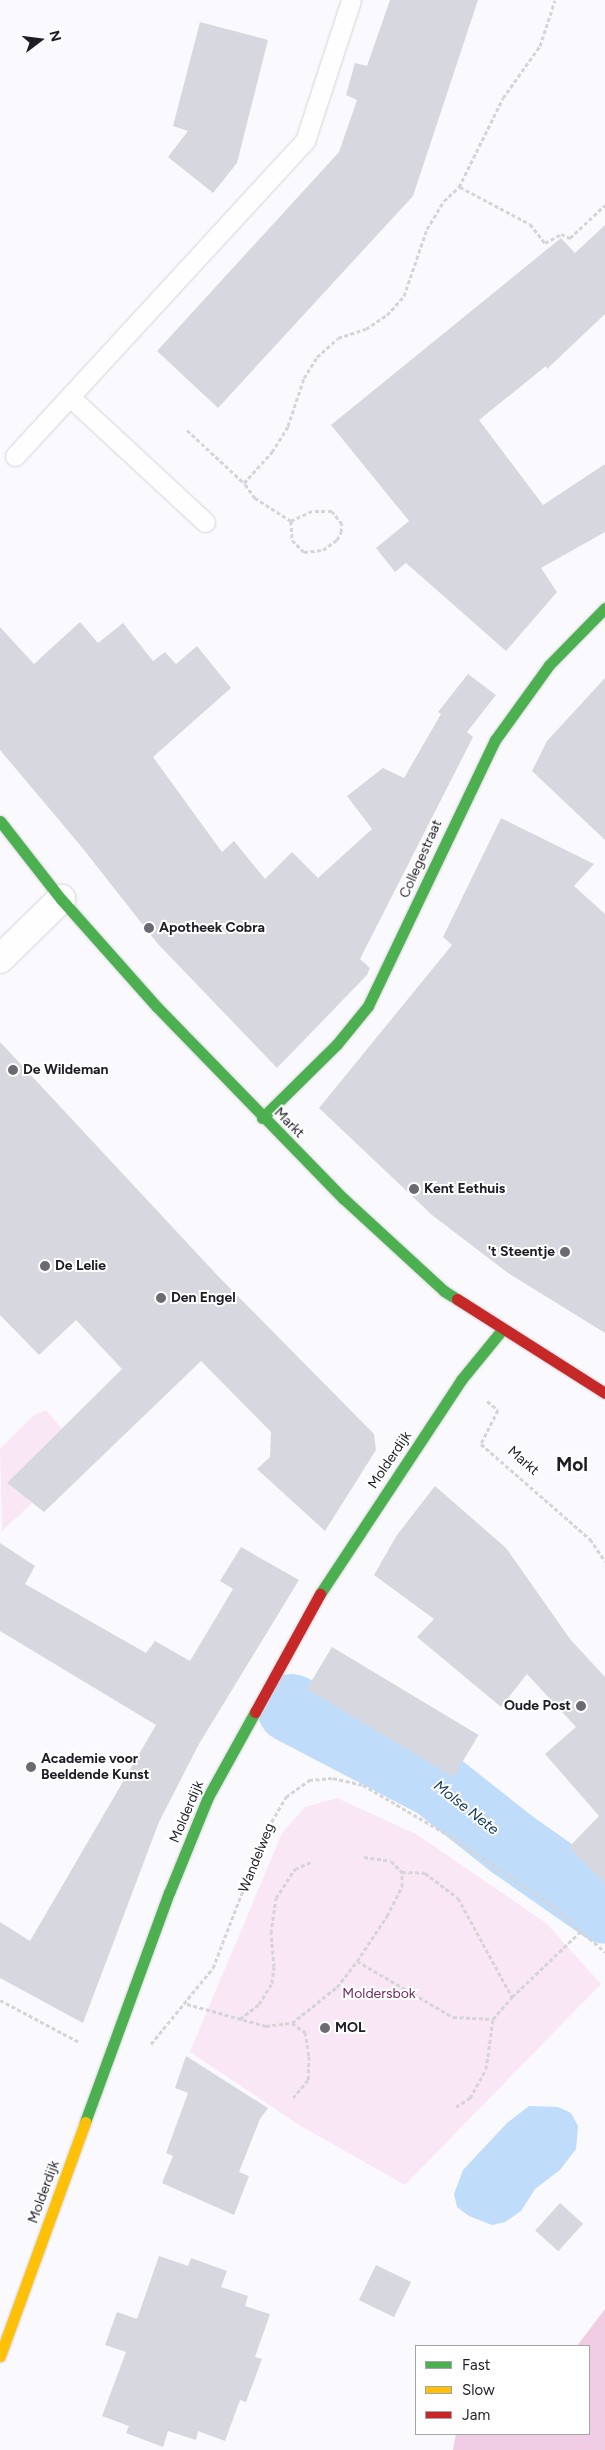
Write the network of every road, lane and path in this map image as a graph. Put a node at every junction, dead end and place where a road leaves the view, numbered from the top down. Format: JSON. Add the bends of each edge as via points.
{"nodes":[{"id":1,"x":350,"y":0,"type":"edge"},
{"id":2,"x":555,"y":0,"type":"edge"},
{"id":3,"x":459,"y":187,"type":"junction"},
{"id":4,"x":605,"y":206,"type":"edge"},
{"id":5,"x":70,"y":397,"type":"junction"},
{"id":6,"x":187,"y":430,"type":"dead end"},
{"id":7,"x":15,"y":456,"type":"dead end"},
{"id":8,"x":244,"y":483,"type":"junction"},
{"id":9,"x":291,"y":521,"type":"junction"},
{"id":10,"x":205,"y":522,"type":"dead end"},
{"id":11,"x":605,"y":608,"type":"edge"},
{"id":12,"x":0,"y":821,"type":"edge"},
{"id":13,"x":61,"y":899,"type":"junction"},
{"id":14,"x":0,"y":959,"type":"edge"},
{"id":15,"x":262,"y":1118,"type":"junction"},
{"id":16,"x":501,"y":1331,"type":"junction"},
{"id":17,"x":461,"y":1380,"type":"junction"},
{"id":18,"x":605,"y":1393,"type":"edge"},
{"id":19,"x":605,"y":1561,"type":"edge"},
{"id":20,"x":364,"y":1857,"type":"dead end"},
{"id":21,"x":311,"y":1862,"type":"dead end"},
{"id":22,"x":402,"y":1872,"type":"junction"},
{"id":23,"x":581,"y":1930,"type":"junction"},
{"id":24,"x":605,"y":1952,"type":"edge"},
{"id":25,"x":357,"y":1961,"type":"junction"},
{"id":26,"x":512,"y":1997,"type":"junction"},
{"id":27,"x":0,"y":2000,"type":"edge"},
{"id":28,"x":186,"y":2004,"type":"junction"},
{"id":29,"x":493,"y":2019,"type":"junction"},
{"id":30,"x":240,"y":2020,"type":"junction"},
{"id":31,"x":292,"y":2023,"type":"junction"},
{"id":32,"x":109,"y":2057,"type":"junction"},
{"id":33,"x":294,"y":2098,"type":"dead end"},
{"id":34,"x":456,"y":2107,"type":"dead end"},
{"id":35,"x":0,"y":2356,"type":"edge"}],
"edges":[{"from":1,"to":5,"type":"lane","via":[[305,141]]},
{"from":2,"to":3,"type":"path","via":[[540,46],[503,98]]},
{"from":3,"to":4,"type":"path","via":[[530,224],[545,242],[560,234],[570,238]]},
{"from":3,"to":8,"type":"path","via":[[444,201],[427,229],[404,296],[387,316],[366,329],[338,338],[317,357],[304,378],[288,426],[272,452]]},
{"from":5,"to":7,"type":"lane"},
{"from":5,"to":10,"type":"lane"},
{"from":6,"to":8,"type":"path"},
{"from":8,"to":9,"type":"path","via":[[255,498]]},
{"from":9,"to":9,"type":"path","via":[[312,511],[332,511],[342,524],[341,532],[338,540],[323,550],[304,552],[292,540]]},
{"from":11,"to":15,"type":"street","name":"Collegestraat","via":[[549,665],[495,740],[368,1006],[337,1044]]},
{"from":12,"to":13,"type":"street","name":"Markt"},
{"from":13,"to":14,"type":"street"},
{"from":13,"to":15,"type":"street","name":"Markt"},
{"from":15,"to":16,"type":"street","name":"Markt","via":[[444,1291]]},
{"from":16,"to":17,"type":"street","name":"Molderdijk"},
{"from":16,"to":18,"type":"street","name":"Markt"},
{"from":17,"to":19,"type":"path","name":"Markt","via":[[498,1410],[480,1444],[590,1539]]},
{"from":17,"to":32,"type":"street","name":"Molderdijk","via":[[321,1592],[213,1788],[169,1893]]},
{"from":20,"to":22,"type":"path","via":[[391,1861]]},
{"from":21,"to":30,"type":"path","via":[[295,1868],[276,1898],[271,1933],[272,1983],[259,2004]]},
{"from":22,"to":25,"type":"path","via":[[402,1886],[387,1916]]},
{"from":22,"to":26,"type":"path","via":[[425,1872],[458,1898]]},
{"from":23,"to":24,"type":"path","name":"Wandelweg"},
{"from":23,"to":26,"type":"path"},
{"from":23,"to":28,"type":"path","name":"Wandelweg","via":[[550,1904],[455,1839],[362,1785],[333,1778],[309,1780],[286,1797],[265,1833],[213,1968]]},
{"from":25,"to":29,"type":"path","via":[[453,2017]]},
{"from":25,"to":31,"type":"path","via":[[337,1988]]},
{"from":26,"to":29,"type":"path"},
{"from":27,"to":32,"type":"path"},
{"from":28,"to":30,"type":"path"},
{"from":28,"to":32,"type":"path","name":"Wandelweg","via":[[134,2062]]},
{"from":29,"to":34,"type":"path","via":[[486,2069],[470,2098]]},
{"from":30,"to":31,"type":"path","via":[[266,2026]]},
{"from":31,"to":33,"type":"path","via":[[305,2032],[309,2056],[308,2080]]},
{"from":32,"to":35,"type":"street","name":"Molderdijk"}]}
